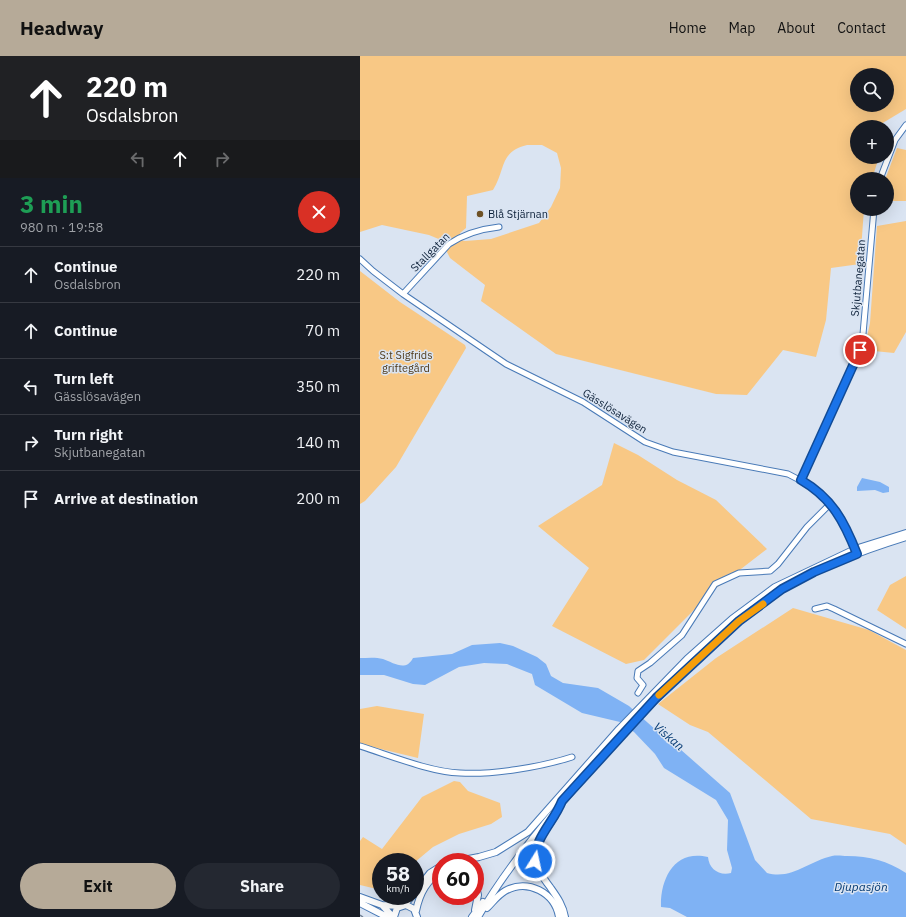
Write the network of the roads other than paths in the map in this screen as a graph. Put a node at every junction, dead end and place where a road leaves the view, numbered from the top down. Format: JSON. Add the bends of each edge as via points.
{"nodes":[{"id":1,"x":906,"y":125,"type":"edge"},
{"id":2,"x":883,"y":172,"type":"edge"},
{"id":3,"x":873,"y":216,"type":"edge"},
{"id":4,"x":499,"y":227,"type":"dead end"},
{"id":5,"x":360,"y":258,"type":"edge"},
{"id":6,"x":403,"y":294,"type":"junction"},
{"id":7,"x":801,"y":480,"type":"junction"},
{"id":8,"x":830,"y":504,"type":"junction"},
{"id":9,"x":906,"y":533,"type":"edge"},
{"id":10,"x":906,"y":537,"type":"edge"},
{"id":11,"x":856,"y":552,"type":"junction"},
{"id":12,"x":815,"y":609,"type":"dead end"},
{"id":13,"x":906,"y":644,"type":"edge"},
{"id":14,"x":638,"y":693,"type":"dead end"},
{"id":15,"x":360,"y":746,"type":"edge"},
{"id":16,"x":572,"y":757,"type":"dead end"},
{"id":17,"x":560,"y":800,"type":"junction"},
{"id":18,"x":484,"y":856,"type":"edge"},
{"id":19,"x":432,"y":872,"type":"edge"},
{"id":20,"x":432,"y":879,"type":"edge"},
{"id":21,"x":424,"y":881,"type":"edge"},
{"id":22,"x":360,"y":897,"type":"edge"},
{"id":23,"x":360,"y":902,"type":"edge"},
{"id":24,"x":402,"y":905,"type":"junction"},
{"id":25,"x":477,"y":905,"type":"edge"},
{"id":26,"x":384,"y":907,"type":"junction"},
{"id":27,"x":417,"y":916,"type":"edge"},
{"id":28,"x":476,"y":916,"type":"edge"},
{"id":29,"x":387,"y":917,"type":"edge"},
{"id":30,"x":393,"y":917,"type":"edge"},
{"id":31,"x":559,"y":917,"type":"edge"},
{"id":32,"x":565,"y":917,"type":"edge"}],
"edges":[{"from":1,"to":2,"type":"street","via":[[895,140]]},
{"from":3,"to":7,"type":"street","name":"Skjutbanegatan","via":[[860,350]]},
{"from":4,"to":6,"type":"street","name":"Stallgatan","via":[[477,231],[449,244]]},
{"from":5,"to":6,"type":"street","name":"Gässlösavägen"},
{"from":6,"to":7,"type":"street","name":"Gässlösavägen","via":[[506,364],[583,402],[645,442],[673,452],[784,474]]},
{"from":7,"to":8,"type":"street","name":"Gässlösavägen"},
{"from":8,"to":11,"type":"street","name":"Gässlösavägen","via":[[840,516]]},
{"from":8,"to":14,"type":"street","via":[[770,571],[739,573],[715,584],[682,635],[638,671],[637,678],[643,685]]},
{"from":9,"to":11,"type":"main road"},
{"from":10,"to":11,"type":"main road"},
{"from":11,"to":17,"type":"main road","via":[[782,589],[739,621],[654,696]]},
{"from":12,"to":13,"type":"street","via":[[827,606]]},
{"from":15,"to":16,"type":"street","via":[[460,774],[496,772]]},
{"from":17,"to":18,"type":"main road","via":[[516,841]]},
{"from":17,"to":28,"type":"main road"},
{"from":17,"to":32,"type":"main road","via":[[558,811],[539,842],[535,856],[536,867],[560,902]]},
{"from":19,"to":21,"type":"main road"},
{"from":20,"to":27,"type":"main road","via":[[425,887]]},
{"from":22,"to":26,"type":"main road"},
{"from":23,"to":29,"type":"main road"},
{"from":24,"to":26,"type":"main road"},
{"from":24,"to":27,"type":"main road","via":[[410,906]]},
{"from":24,"to":30,"type":"main road"},
{"from":25,"to":28,"type":"main road"},
{"from":26,"to":30,"type":"main road"},
{"from":28,"to":31,"type":"main road","via":[[504,891],[524,886],[548,895],[556,906]]}]}
